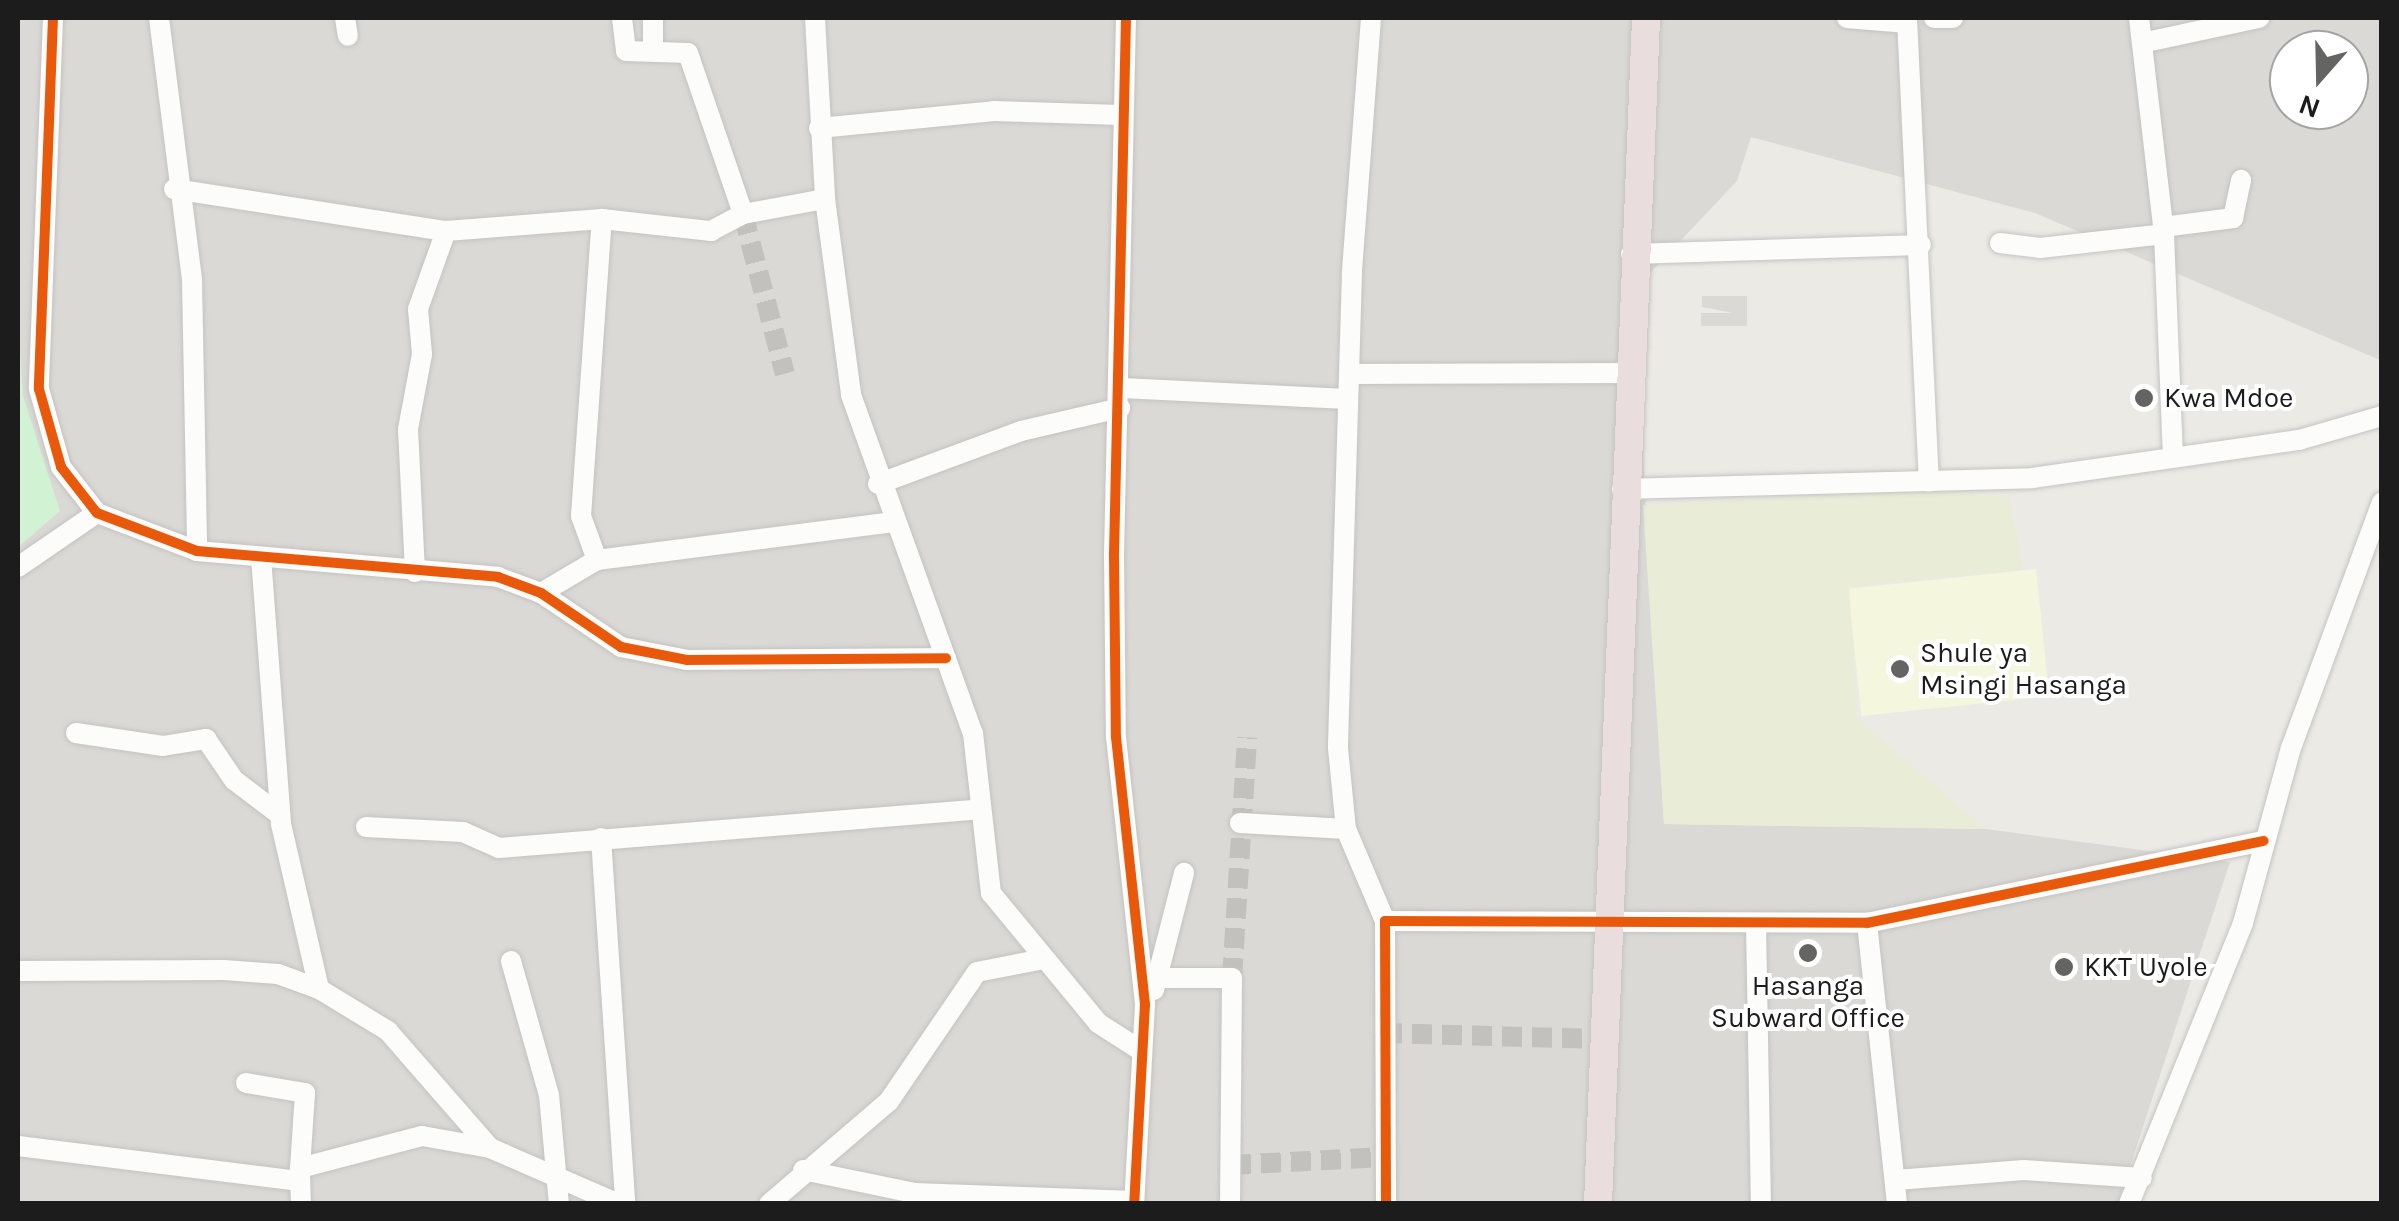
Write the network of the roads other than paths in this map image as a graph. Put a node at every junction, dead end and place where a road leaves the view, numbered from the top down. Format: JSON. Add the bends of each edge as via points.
{"nodes":[{"id":1,"x":53,"y":18,"type":"edge"},
{"id":2,"x":158,"y":18,"type":"edge"},
{"id":3,"x":622,"y":18,"type":"edge"},
{"id":4,"x":653,"y":18,"type":"edge"},
{"id":5,"x":815,"y":18,"type":"edge"},
{"id":6,"x":1126,"y":18,"type":"edge"},
{"id":7,"x":1371,"y":18,"type":"edge"},
{"id":8,"x":1646,"y":18,"type":"edge"},
{"id":9,"x":1848,"y":18,"type":"edge"},
{"id":10,"x":1934,"y":18,"type":"edge"},
{"id":11,"x":1953,"y":18,"type":"edge"},
{"id":12,"x":2140,"y":18,"type":"edge"},
{"id":13,"x":2259,"y":18,"type":"edge"},
{"id":14,"x":1907,"y":20,"type":"edge"},
{"id":15,"x":2142,"y":43,"type":"junction"},
{"id":16,"x":654,"y":50,"type":"junction"},
{"id":17,"x":1121,"y":114,"type":"junction"},
{"id":18,"x":820,"y":128,"type":"junction"},
{"id":19,"x":2241,"y":180,"type":"dead end"},
{"id":20,"x":174,"y":189,"type":"junction"},
{"id":21,"x":825,"y":199,"type":"junction"},
{"id":22,"x":743,"y":214,"type":"junction"},
{"id":23,"x":602,"y":219,"type":"junction"},
{"id":24,"x":2164,"y":230,"type":"junction"},
{"id":25,"x":446,"y":232,"type":"junction"},
{"id":26,"x":2000,"y":243,"type":"dead end"},
{"id":27,"x":1920,"y":245,"type":"junction"},
{"id":28,"x":1630,"y":254,"type":"junction"},
{"id":29,"x":27,"y":311,"type":"edge"},
{"id":30,"x":1628,"y":373,"type":"junction"},
{"id":31,"x":1350,"y":374,"type":"junction"},
{"id":32,"x":1121,"y":398,"type":"junction"},
{"id":33,"x":1347,"y":399,"type":"junction"},
{"id":34,"x":2382,"y":416,"type":"edge"},
{"id":35,"x":2173,"y":454,"type":"junction"},
{"id":36,"x":1929,"y":481,"type":"junction"},
{"id":37,"x":878,"y":484,"type":"junction"},
{"id":38,"x":1622,"y":489,"type":"junction"},
{"id":39,"x":2382,"y":502,"type":"edge"},
{"id":40,"x":98,"y":512,"type":"junction"},
{"id":41,"x":892,"y":522,"type":"junction"},
{"id":42,"x":197,"y":551,"type":"junction"},
{"id":43,"x":260,"y":556,"type":"junction"},
{"id":44,"x":597,"y":560,"type":"junction"},
{"id":45,"x":18,"y":567,"type":"edge"},
{"id":46,"x":414,"y":572,"type":"junction"},
{"id":47,"x":541,"y":593,"type":"junction"},
{"id":48,"x":946,"y":658,"type":"junction"},
{"id":49,"x":76,"y":733,"type":"dead end"},
{"id":50,"x":979,"y":809,"type":"junction"},
{"id":51,"x":280,"y":815,"type":"junction"},
{"id":52,"x":1240,"y":824,"type":"dead end"},
{"id":53,"x":366,"y":827,"type":"dead end"},
{"id":54,"x":1346,"y":829,"type":"junction"},
{"id":55,"x":601,"y":838,"type":"junction"},
{"id":56,"x":2264,"y":841,"type":"junction"},
{"id":57,"x":1184,"y":873,"type":"dead end"},
{"id":58,"x":1385,"y":921,"type":"junction"},
{"id":59,"x":1756,"y":924,"type":"junction"},
{"id":60,"x":1867,"y":924,"type":"junction"},
{"id":61,"x":1606,"y":925,"type":"junction"},
{"id":62,"x":1043,"y":958,"type":"junction"},
{"id":63,"x":511,"y":961,"type":"dead end"},
{"id":64,"x":18,"y":970,"type":"edge"},
{"id":65,"x":1161,"y":978,"type":"junction"},
{"id":66,"x":319,"y":989,"type":"junction"},
{"id":67,"x":1145,"y":1004,"type":"junction"},
{"id":68,"x":1140,"y":1050,"type":"junction"},
{"id":69,"x":246,"y":1082,"type":"dead end"},
{"id":70,"x":18,"y":1146,"type":"edge"},
{"id":71,"x":490,"y":1148,"type":"junction"},
{"id":72,"x":803,"y":1170,"type":"junction"},
{"id":73,"x":299,"y":1175,"type":"junction"},
{"id":74,"x":2142,"y":1178,"type":"junction"},
{"id":75,"x":559,"y":1180,"type":"junction"},
{"id":76,"x":1896,"y":1180,"type":"junction"},
{"id":77,"x":1134,"y":1202,"type":"edge"},
{"id":78,"x":301,"y":1204,"type":"edge"},
{"id":79,"x":558,"y":1204,"type":"edge"},
{"id":80,"x":622,"y":1204,"type":"edge"},
{"id":81,"x":769,"y":1204,"type":"edge"},
{"id":82,"x":1230,"y":1204,"type":"edge"},
{"id":83,"x":1386,"y":1204,"type":"edge"},
{"id":84,"x":1598,"y":1204,"type":"edge"},
{"id":85,"x":1761,"y":1204,"type":"edge"},
{"id":86,"x":1897,"y":1204,"type":"edge"},
{"id":87,"x":2129,"y":1204,"type":"edge"}],
"edges":[{"from":1,"to":29,"type":"street","via":[[56,117]]},
{"from":2,"to":20,"type":"street"},
{"from":3,"to":16,"type":"street","via":[[626,51]]},
{"from":4,"to":16,"type":"street"},
{"from":5,"to":18,"type":"street"},
{"from":6,"to":17,"type":"street"},
{"from":7,"to":31,"type":"street"},
{"from":8,"to":28,"type":"highway"},
{"from":9,"to":14,"type":"street"},
{"from":10,"to":11,"type":"street"},
{"from":12,"to":15,"type":"street"},
{"from":13,"to":15,"type":"street"},
{"from":14,"to":27,"type":"street"},
{"from":15,"to":24,"type":"street"},
{"from":16,"to":22,"type":"street","via":[[688,53]]},
{"from":17,"to":18,"type":"street","via":[[994,110]]},
{"from":17,"to":32,"type":"street"},
{"from":18,"to":21,"type":"street"},
{"from":19,"to":24,"type":"street","via":[[2234,218]]},
{"from":20,"to":25,"type":"street"},
{"from":20,"to":42,"type":"street","via":[[195,326]]},
{"from":21,"to":22,"type":"street"},
{"from":21,"to":37,"type":"street","via":[[845,366]]},
{"from":22,"to":23,"type":"street","via":[[711,231]]},
{"from":23,"to":25,"type":"street"},
{"from":23,"to":44,"type":"street","via":[[581,516]]},
{"from":24,"to":26,"type":"street","via":[[2040,248]]},
{"from":24,"to":35,"type":"street"},
{"from":25,"to":46,"type":"street","via":[[418,309],[422,354],[408,429]]},
{"from":27,"to":28,"type":"street"},
{"from":27,"to":36,"type":"street"},
{"from":28,"to":30,"type":"highway"},
{"from":29,"to":40,"type":"street","via":[[52,444],[71,487]]},
{"from":30,"to":31,"type":"street"},
{"from":30,"to":38,"type":"highway"},
{"from":31,"to":33,"type":"street"},
{"from":32,"to":33,"type":"street"},
{"from":32,"to":37,"type":"street"},
{"from":32,"to":67,"type":"street","via":[[1116,737]]},
{"from":33,"to":54,"type":"street","via":[[1338,748]]},
{"from":34,"to":35,"type":"street","via":[[2299,440]]},
{"from":35,"to":36,"type":"street","via":[[2032,478]]},
{"from":36,"to":38,"type":"street"},
{"from":37,"to":41,"type":"street"},
{"from":38,"to":61,"type":"highway"},
{"from":39,"to":56,"type":"street"},
{"from":40,"to":42,"type":"street"},
{"from":40,"to":45,"type":"street"},
{"from":41,"to":44,"type":"street"},
{"from":41,"to":48,"type":"street"},
{"from":42,"to":43,"type":"street"},
{"from":43,"to":46,"type":"street"},
{"from":43,"to":51,"type":"street"},
{"from":44,"to":47,"type":"street"},
{"from":46,"to":47,"type":"street","via":[[498,577]]},
{"from":47,"to":48,"type":"street","via":[[621,647],[686,660]]},
{"from":48,"to":50,"type":"street","via":[[972,733]]},
{"from":49,"to":51,"type":"street","via":[[164,746],[206,739],[234,780]]},
{"from":50,"to":55,"type":"street"},
{"from":50,"to":62,"type":"street","via":[[996,905]]},
{"from":51,"to":66,"type":"street"},
{"from":52,"to":54,"type":"street"},
{"from":53,"to":55,"type":"street","via":[[463,832],[498,848]]},
{"from":54,"to":58,"type":"street"},
{"from":55,"to":80,"type":"street"},
{"from":56,"to":60,"type":"street"},
{"from":56,"to":74,"type":"street","via":[[2243,923]]},
{"from":57,"to":65,"type":"street"},
{"from":58,"to":61,"type":"street"},
{"from":58,"to":83,"type":"street"},
{"from":59,"to":60,"type":"street"},
{"from":59,"to":61,"type":"street"},
{"from":59,"to":85,"type":"street"},
{"from":60,"to":76,"type":"street"},
{"from":61,"to":84,"type":"highway"},
{"from":62,"to":68,"type":"street","via":[[1098,1023]]},
{"from":62,"to":72,"type":"street","via":[[977,972],[888,1101]]},
{"from":63,"to":75,"type":"street","via":[[549,1095]]},
{"from":64,"to":66,"type":"street","via":[[224,970],[278,974]]},
{"from":65,"to":67,"type":"street"},
{"from":65,"to":82,"type":"street","via":[[1232,978]]},
{"from":66,"to":71,"type":"street","via":[[388,1031]]},
{"from":67,"to":68,"type":"street"},
{"from":68,"to":77,"type":"street"},
{"from":69,"to":73,"type":"street","via":[[305,1093]]},
{"from":70,"to":73,"type":"street"},
{"from":71,"to":73,"type":"street","via":[[385,1139]]},
{"from":71,"to":75,"type":"street"},
{"from":72,"to":77,"type":"street","via":[[835,1184],[914,1193]]},
{"from":72,"to":81,"type":"street"},
{"from":73,"to":78,"type":"street"},
{"from":74,"to":76,"type":"street","via":[[2024,1170]]},
{"from":74,"to":87,"type":"street"},
{"from":75,"to":79,"type":"street"},
{"from":75,"to":80,"type":"street"},
{"from":76,"to":86,"type":"street"}]}
